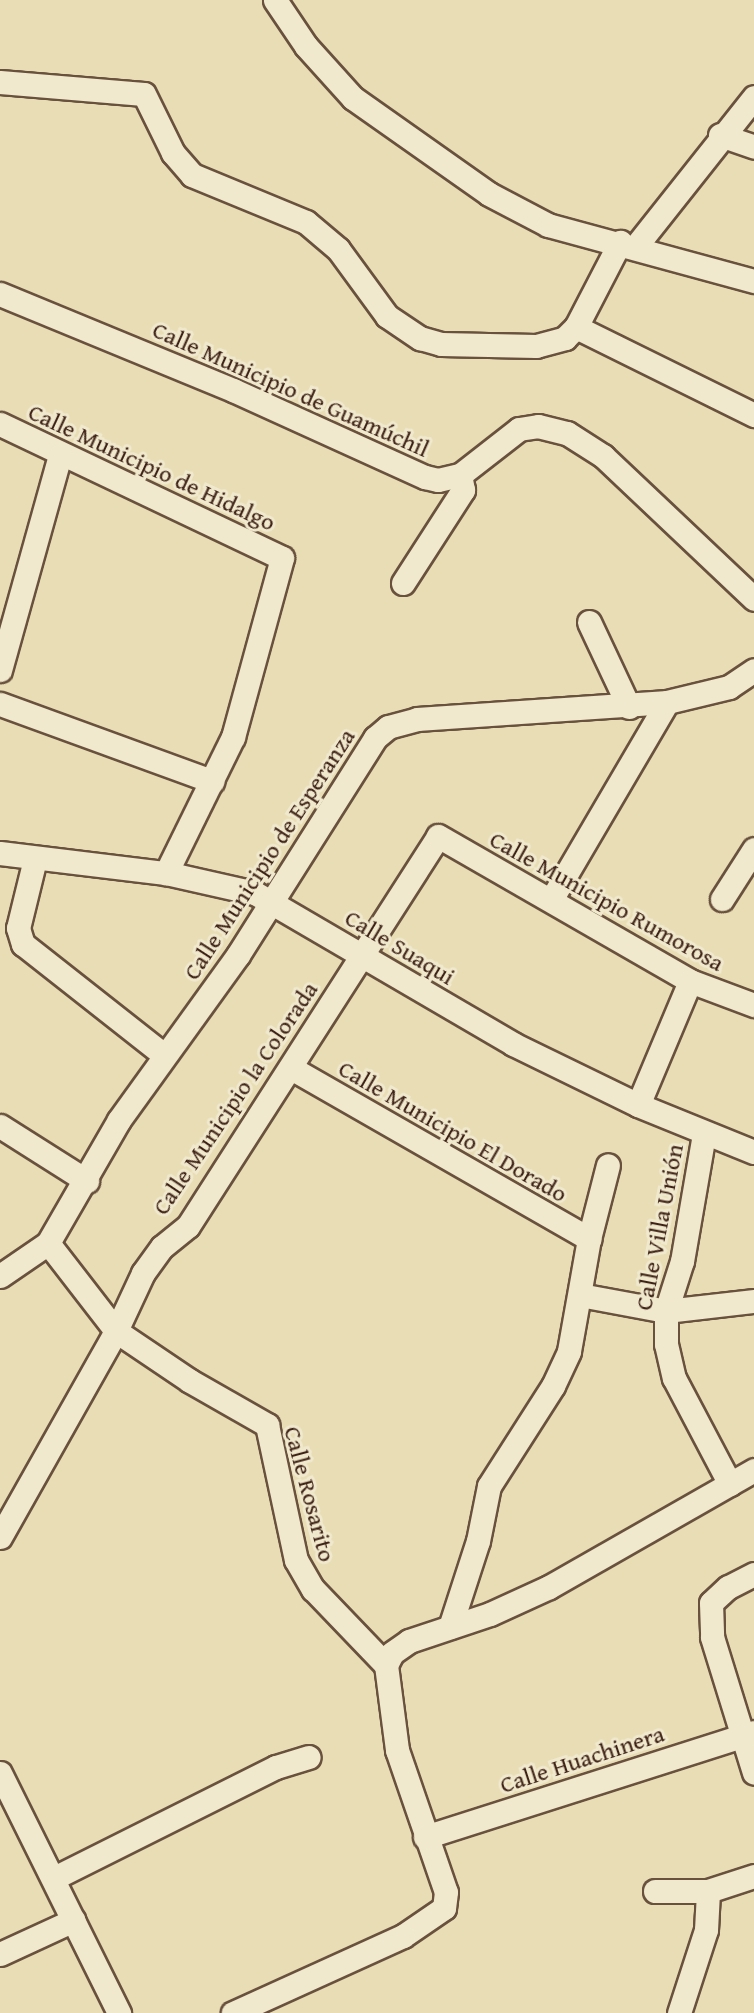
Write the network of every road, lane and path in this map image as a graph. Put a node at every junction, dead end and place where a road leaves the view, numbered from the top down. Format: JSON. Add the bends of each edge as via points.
{"nodes":[{"id":1,"x":275,"y":0,"type":"edge"},
{"id":2,"x":0,"y":82,"type":"edge"},
{"id":3,"x":754,"y":97,"type":"edge"},
{"id":4,"x":720,"y":135,"type":"junction"},
{"id":5,"x":754,"y":147,"type":"edge"},
{"id":6,"x":628,"y":244,"type":"junction"},
{"id":7,"x":754,"y":281,"type":"edge"},
{"id":8,"x":0,"y":294,"type":"edge"},
{"id":9,"x":576,"y":327,"type":"junction"},
{"id":10,"x":754,"y":415,"type":"edge"},
{"id":11,"x":0,"y":424,"type":"edge"},
{"id":12,"x":60,"y":455,"type":"junction"},
{"id":13,"x":460,"y":475,"type":"junction"},
{"id":14,"x":403,"y":583,"type":"dead end"},
{"id":15,"x":754,"y":599,"type":"edge"},
{"id":16,"x":589,"y":622,"type":"dead end"},
{"id":17,"x":0,"y":670,"type":"edge"},
{"id":18,"x":754,"y":670,"type":"edge"},
{"id":19,"x":667,"y":702,"type":"junction"},
{"id":20,"x":0,"y":704,"type":"edge"},
{"id":21,"x":629,"y":707,"type":"junction"},
{"id":22,"x":212,"y":781,"type":"junction"},
{"id":23,"x":438,"y":836,"type":"joint"},
{"id":24,"x":754,"y":849,"type":"edge"},
{"id":25,"x":0,"y":853,"type":"edge"},
{"id":26,"x":34,"y":859,"type":"junction"},
{"id":27,"x":166,"y":873,"type":"junction"},
{"id":28,"x":722,"y":899,"type":"dead end"},
{"id":29,"x":551,"y":900,"type":"junction"},
{"id":30,"x":273,"y":901,"type":"junction"},
{"id":31,"x":360,"y":954,"type":"junction"},
{"id":32,"x":690,"y":981,"type":"junction"},
{"id":33,"x":754,"y":1005,"type":"edge"},
{"id":34,"x":164,"y":1055,"type":"junction"},
{"id":35,"x":291,"y":1068,"type":"junction"},
{"id":36,"x":638,"y":1105,"type":"junction"},
{"id":37,"x":0,"y":1126,"type":"edge"},
{"id":38,"x":704,"y":1134,"type":"junction"},
{"id":39,"x":751,"y":1154,"type":"edge"},
{"id":40,"x":608,"y":1165,"type":"dead end"},
{"id":41,"x":87,"y":1181,"type":"junction"},
{"id":42,"x":589,"y":1239,"type":"junction"},
{"id":43,"x":48,"y":1243,"type":"junction"},
{"id":44,"x":0,"y":1276,"type":"edge"},
{"id":45,"x":580,"y":1296,"type":"junction"},
{"id":46,"x":754,"y":1301,"type":"edge"},
{"id":47,"x":666,"y":1311,"type":"junction"},
{"id":48,"x":116,"y":1331,"type":"junction"},
{"id":49,"x":754,"y":1471,"type":"edge"},
{"id":50,"x":730,"y":1484,"type":"junction"},
{"id":51,"x":0,"y":1537,"type":"edge"},
{"id":52,"x":754,"y":1574,"type":"edge"},
{"id":53,"x":450,"y":1627,"type":"junction"},
{"id":54,"x":386,"y":1665,"type":"junction"},
{"id":55,"x":748,"y":1734,"type":"edge"},
{"id":56,"x":309,"y":1757,"type":"dead end"},
{"id":57,"x":0,"y":1773,"type":"edge"},
{"id":58,"x":754,"y":1773,"type":"edge"},
{"id":59,"x":425,"y":1837,"type":"junction"},
{"id":60,"x":754,"y":1876,"type":"edge"},
{"id":61,"x":54,"y":1878,"type":"junction"},
{"id":62,"x":655,"y":1891,"type":"dead end"},
{"id":63,"x":708,"y":1891,"type":"junction"},
{"id":64,"x":74,"y":1920,"type":"junction"},
{"id":65,"x":0,"y":1954,"type":"edge"},
{"id":66,"x":119,"y":2013,"type":"edge"},
{"id":67,"x":233,"y":2013,"type":"edge"},
{"id":68,"x":679,"y":2013,"type":"edge"}],
"edges":[{"from":1,"to":6,"type":"street","via":[[328,73],[425,152],[548,225]]},
{"from":2,"to":9,"type":"street","via":[[144,94],[182,166],[208,184],[277,208],[320,232],[387,316],[420,338],[468,346],[536,346],[552,344]]},
{"from":3,"to":4,"type":"street"},
{"from":4,"to":5,"type":"street"},
{"from":4,"to":6,"type":"street"},
{"from":6,"to":7,"type":"street"},
{"from":6,"to":9,"type":"street"},
{"from":8,"to":13,"type":"street","name":"Calle Municipio de Guamúchil","via":[[233,390],[425,477],[438,480]]},
{"from":9,"to":10,"type":"street"},
{"from":11,"to":12,"type":"street","name":"Calle Municipio de Hidalgo"},
{"from":12,"to":17,"type":"street"},
{"from":12,"to":22,"type":"street","name":"Calle Municipio de Hidalgo","via":[[282,558],[242,711]]},
{"from":13,"to":14,"type":"street","via":[[463,489]]},
{"from":13,"to":15,"type":"street","via":[[510,433],[527,426],[554,428],[603,456]]},
{"from":16,"to":21,"type":"street"},
{"from":18,"to":19,"type":"street","name":"Calle Municipio de Esperanza","via":[[729,687]]},
{"from":19,"to":21,"type":"street","name":"Calle Municipio de Esperanza"},
{"from":19,"to":29,"type":"street"},
{"from":20,"to":22,"type":"street"},
{"from":21,"to":30,"type":"street","name":"Calle Municipio de Esperanza","via":[[417,719],[388,727],[375,738]]},
{"from":22,"to":27,"type":"street"},
{"from":23,"to":29,"type":"street","name":"Calle Municipio Rumorosa"},
{"from":23,"to":31,"type":"street","name":"Calle Municipio la Colorada"},
{"from":24,"to":28,"type":"street"},
{"from":25,"to":26,"type":"street","name":"Calle Suaqui"},
{"from":26,"to":27,"type":"street","name":"Calle Suaqui"},
{"from":26,"to":34,"type":"street","via":[[18,928],[23,944]]},
{"from":27,"to":30,"type":"street","name":"Calle Suaqui","via":[[239,888]]},
{"from":29,"to":32,"type":"street","name":"Calle Municipio Rumorosa"},
{"from":30,"to":31,"type":"street","name":"Calle Suaqui"},
{"from":30,"to":34,"type":"street","name":"Calle Municipio de Esperanza"},
{"from":31,"to":35,"type":"street","name":"Calle Municipio la Colorada"},
{"from":31,"to":36,"type":"street","name":"Calle Suaqui","via":[[513,1044]]},
{"from":32,"to":33,"type":"street","name":"Calle Municipio Rumorosa"},
{"from":32,"to":36,"type":"street"},
{"from":34,"to":41,"type":"street","name":"Calle Municipio de Esperanza","via":[[119,1121]]},
{"from":35,"to":42,"type":"street","name":"Calle Municipio El Dorado"},
{"from":35,"to":48,"type":"street","name":"Calle Municipio la Colorada","via":[[188,1226],[162,1247],[143,1273]]},
{"from":36,"to":38,"type":"street","name":"Calle Suaqui"},
{"from":37,"to":41,"type":"street"},
{"from":38,"to":39,"type":"street","name":"Calle Suaqui"},
{"from":38,"to":47,"type":"street","name":"Calle Villa Unión","via":[[682,1261]]},
{"from":40,"to":42,"type":"street"},
{"from":41,"to":43,"type":"street","name":"Calle Municipio de Esperanza"},
{"from":42,"to":45,"type":"street"},
{"from":43,"to":44,"type":"street","name":"Calle Municipio de Esperanza"},
{"from":43,"to":48,"type":"street","name":"Calle Rosarito"},
{"from":45,"to":47,"type":"street"},
{"from":45,"to":53,"type":"street","via":[[569,1351],[554,1386],[489,1486],[478,1541]]},
{"from":46,"to":47,"type":"street"},
{"from":47,"to":50,"type":"street","name":"Calle Villa Unión","via":[[666,1344],[674,1378]]},
{"from":48,"to":51,"type":"street","name":"Calle Municipio la Colorada"},
{"from":48,"to":54,"type":"street","name":"Calle Rosarito","via":[[267,1425],[296,1560],[313,1589]]},
{"from":49,"to":50,"type":"street"},
{"from":50,"to":53,"type":"street","via":[[549,1587]]},
{"from":52,"to":55,"type":"street","via":[[728,1587],[711,1603],[712,1637]]},
{"from":53,"to":54,"type":"street","via":[[409,1641],[392,1653]]},
{"from":54,"to":59,"type":"street","via":[[397,1750]]},
{"from":55,"to":58,"type":"street"},
{"from":55,"to":59,"type":"street","name":"Calle Huachinera"},
{"from":56,"to":61,"type":"street","via":[[276,1767]]},
{"from":57,"to":61,"type":"street"},
{"from":59,"to":67,"type":"street","via":[[446,1892],[444,1908],[403,1936]]},
{"from":60,"to":63,"type":"street"},
{"from":61,"to":64,"type":"street"},
{"from":62,"to":63,"type":"street"},
{"from":63,"to":68,"type":"street","via":[[706,1930]]},
{"from":64,"to":65,"type":"street"},
{"from":64,"to":66,"type":"street"}]}
